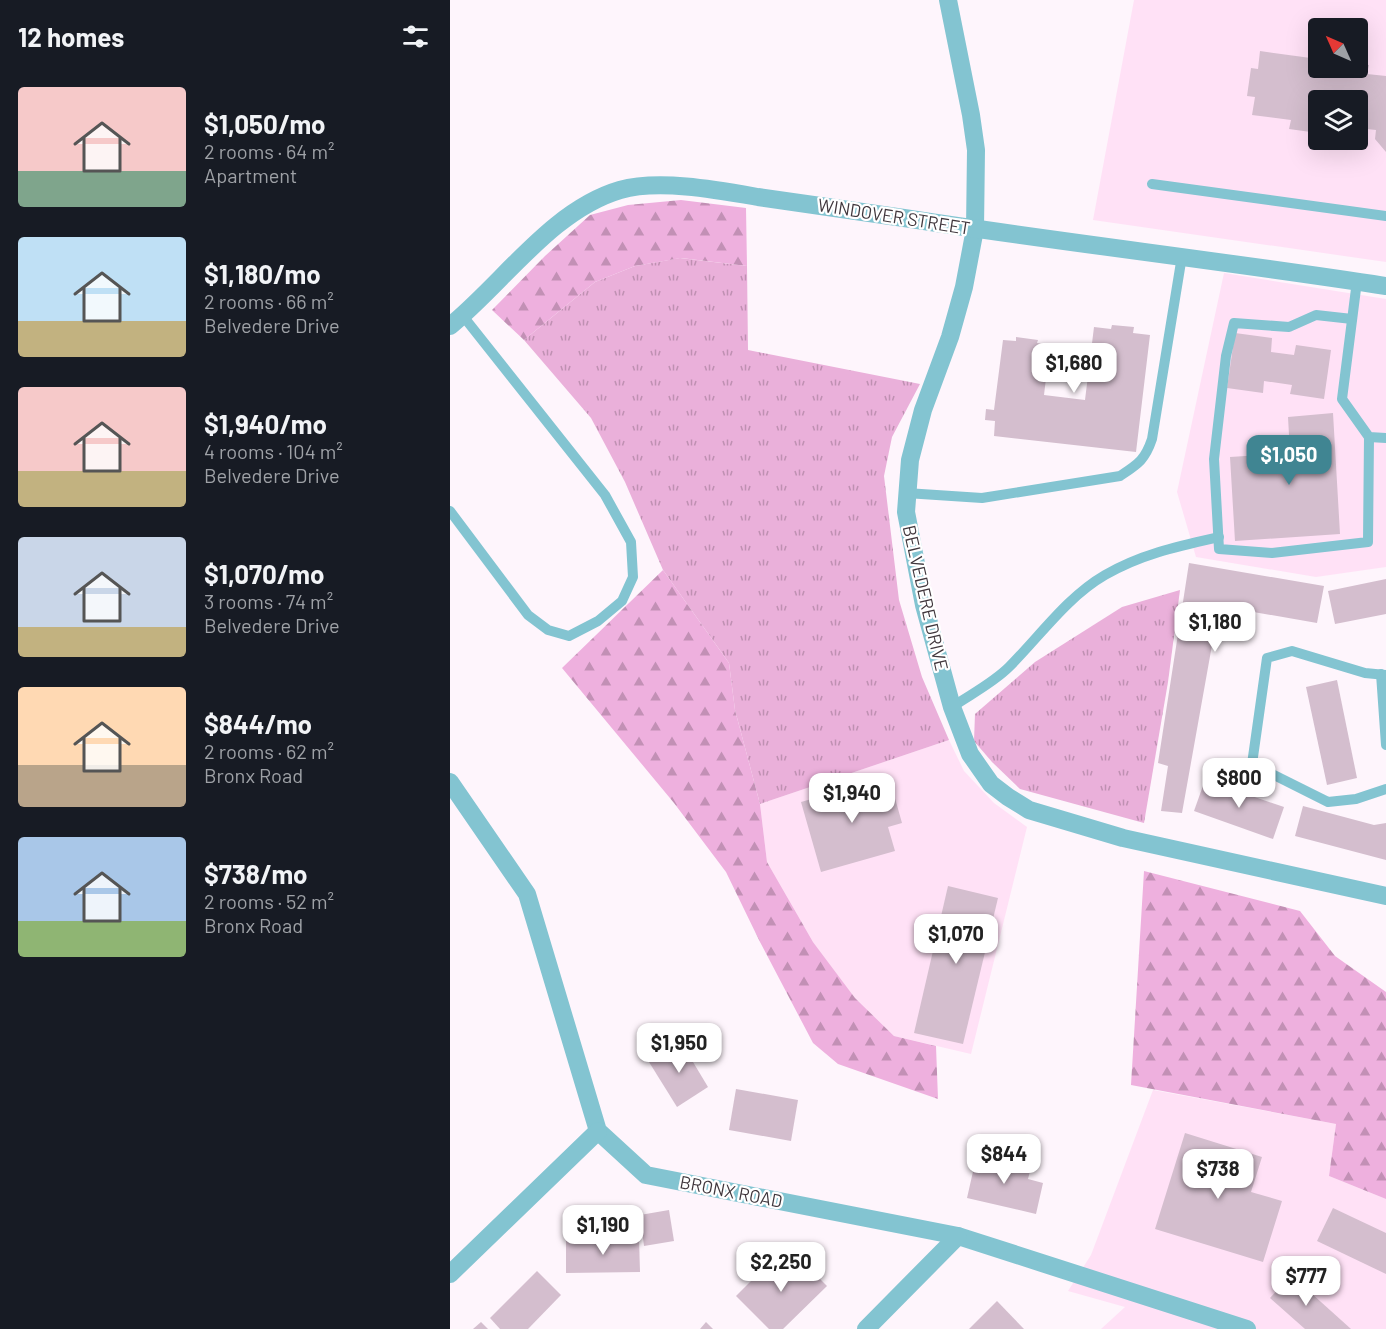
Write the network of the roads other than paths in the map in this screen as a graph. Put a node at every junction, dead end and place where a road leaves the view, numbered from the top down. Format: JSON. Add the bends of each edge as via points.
{"nodes":[{"id":1,"x":948,"y":0,"type":"edge"},
{"id":2,"x":1152,"y":184,"type":"dead end"},
{"id":3,"x":1386,"y":216,"type":"edge"},
{"id":4,"x":975,"y":229,"type":"junction"},
{"id":5,"x":1182,"y":256,"type":"junction"},
{"id":6,"x":1357,"y":281,"type":"junction"},
{"id":7,"x":1386,"y":286,"type":"edge"},
{"id":8,"x":1352,"y":319,"type":"junction"},
{"id":9,"x":456,"y":321,"type":"edge"},
{"id":10,"x":1369,"y":437,"type":"junction"},
{"id":11,"x":1386,"y":438,"type":"edge"},
{"id":12,"x":906,"y":493,"type":"junction"},
{"id":13,"x":450,"y":511,"type":"edge"},
{"id":14,"x":1219,"y":537,"type":"junction"},
{"id":15,"x":1383,"y":675,"type":"edge"},
{"id":16,"x":952,"y":707,"type":"junction"},
{"id":17,"x":1386,"y":744,"type":"edge"},
{"id":18,"x":450,"y":782,"type":"edge"},
{"id":19,"x":1386,"y":789,"type":"edge"},
{"id":20,"x":1386,"y":896,"type":"edge"},
{"id":21,"x":598,"y":1131,"type":"junction"},
{"id":22,"x":958,"y":1236,"type":"junction"},
{"id":23,"x":450,"y":1274,"type":"edge"},
{"id":24,"x":866,"y":1329,"type":"edge"},
{"id":25,"x":1247,"y":1329,"type":"edge"}],
"edges":[{"from":1,"to":4,"type":"street","name":"BELVEDERE DRIVE","via":[[975,141]]},
{"from":2,"to":3,"type":"lane"},
{"from":4,"to":5,"type":"street","name":"WINDOVER STREET"},
{"from":4,"to":9,"type":"street","name":"WINDOVER STREET","via":[[694,187],[622,189],[581,206],[559,223]]},
{"from":4,"to":12,"type":"street","name":"BELVEDERE DRIVE","via":[[950,337],[916,436]]},
{"from":5,"to":6,"type":"street","name":"WINDOVER STREET"},
{"from":5,"to":12,"type":"lane","via":[[1152,439],[1146,456],[1136,466],[1120,476],[982,498]]},
{"from":6,"to":7,"type":"street","name":"WINDOVER STREET"},
{"from":6,"to":8,"type":"lane"},
{"from":8,"to":10,"type":"lane","via":[[1342,399]]},
{"from":8,"to":14,"type":"lane","via":[[1316,315],[1290,327],[1234,323],[1226,356],[1214,459]]},
{"from":9,"to":13,"type":"lane","via":[[605,495],[631,542],[633,578],[622,601],[598,621],[569,636],[548,630],[528,615]]},
{"from":10,"to":11,"type":"lane"},
{"from":10,"to":14,"type":"lane","via":[[1368,542],[1272,553],[1219,549]]},
{"from":12,"to":16,"type":"street","name":"BELVEDERE DRIVE","via":[[909,533],[924,605]]},
{"from":14,"to":16,"type":"lane","via":[[1164,549],[1105,575],[1077,595],[1002,673]]},
{"from":15,"to":17,"type":"lane"},
{"from":15,"to":19,"type":"lane","via":[[1365,674],[1292,651],[1267,657],[1252,765],[1328,802],[1356,799]]},
{"from":16,"to":20,"type":"street","name":"BELVEDERE DRIVE","via":[[979,768],[991,784],[1029,810],[1123,838]]},
{"from":18,"to":21,"type":"street","via":[[527,894]]},
{"from":21,"to":22,"type":"street","name":"BRONX ROAD","via":[[646,1175]]},
{"from":21,"to":23,"type":"street"},
{"from":22,"to":24,"type":"street"},
{"from":22,"to":25,"type":"street","name":"BRONX ROAD"}]}
